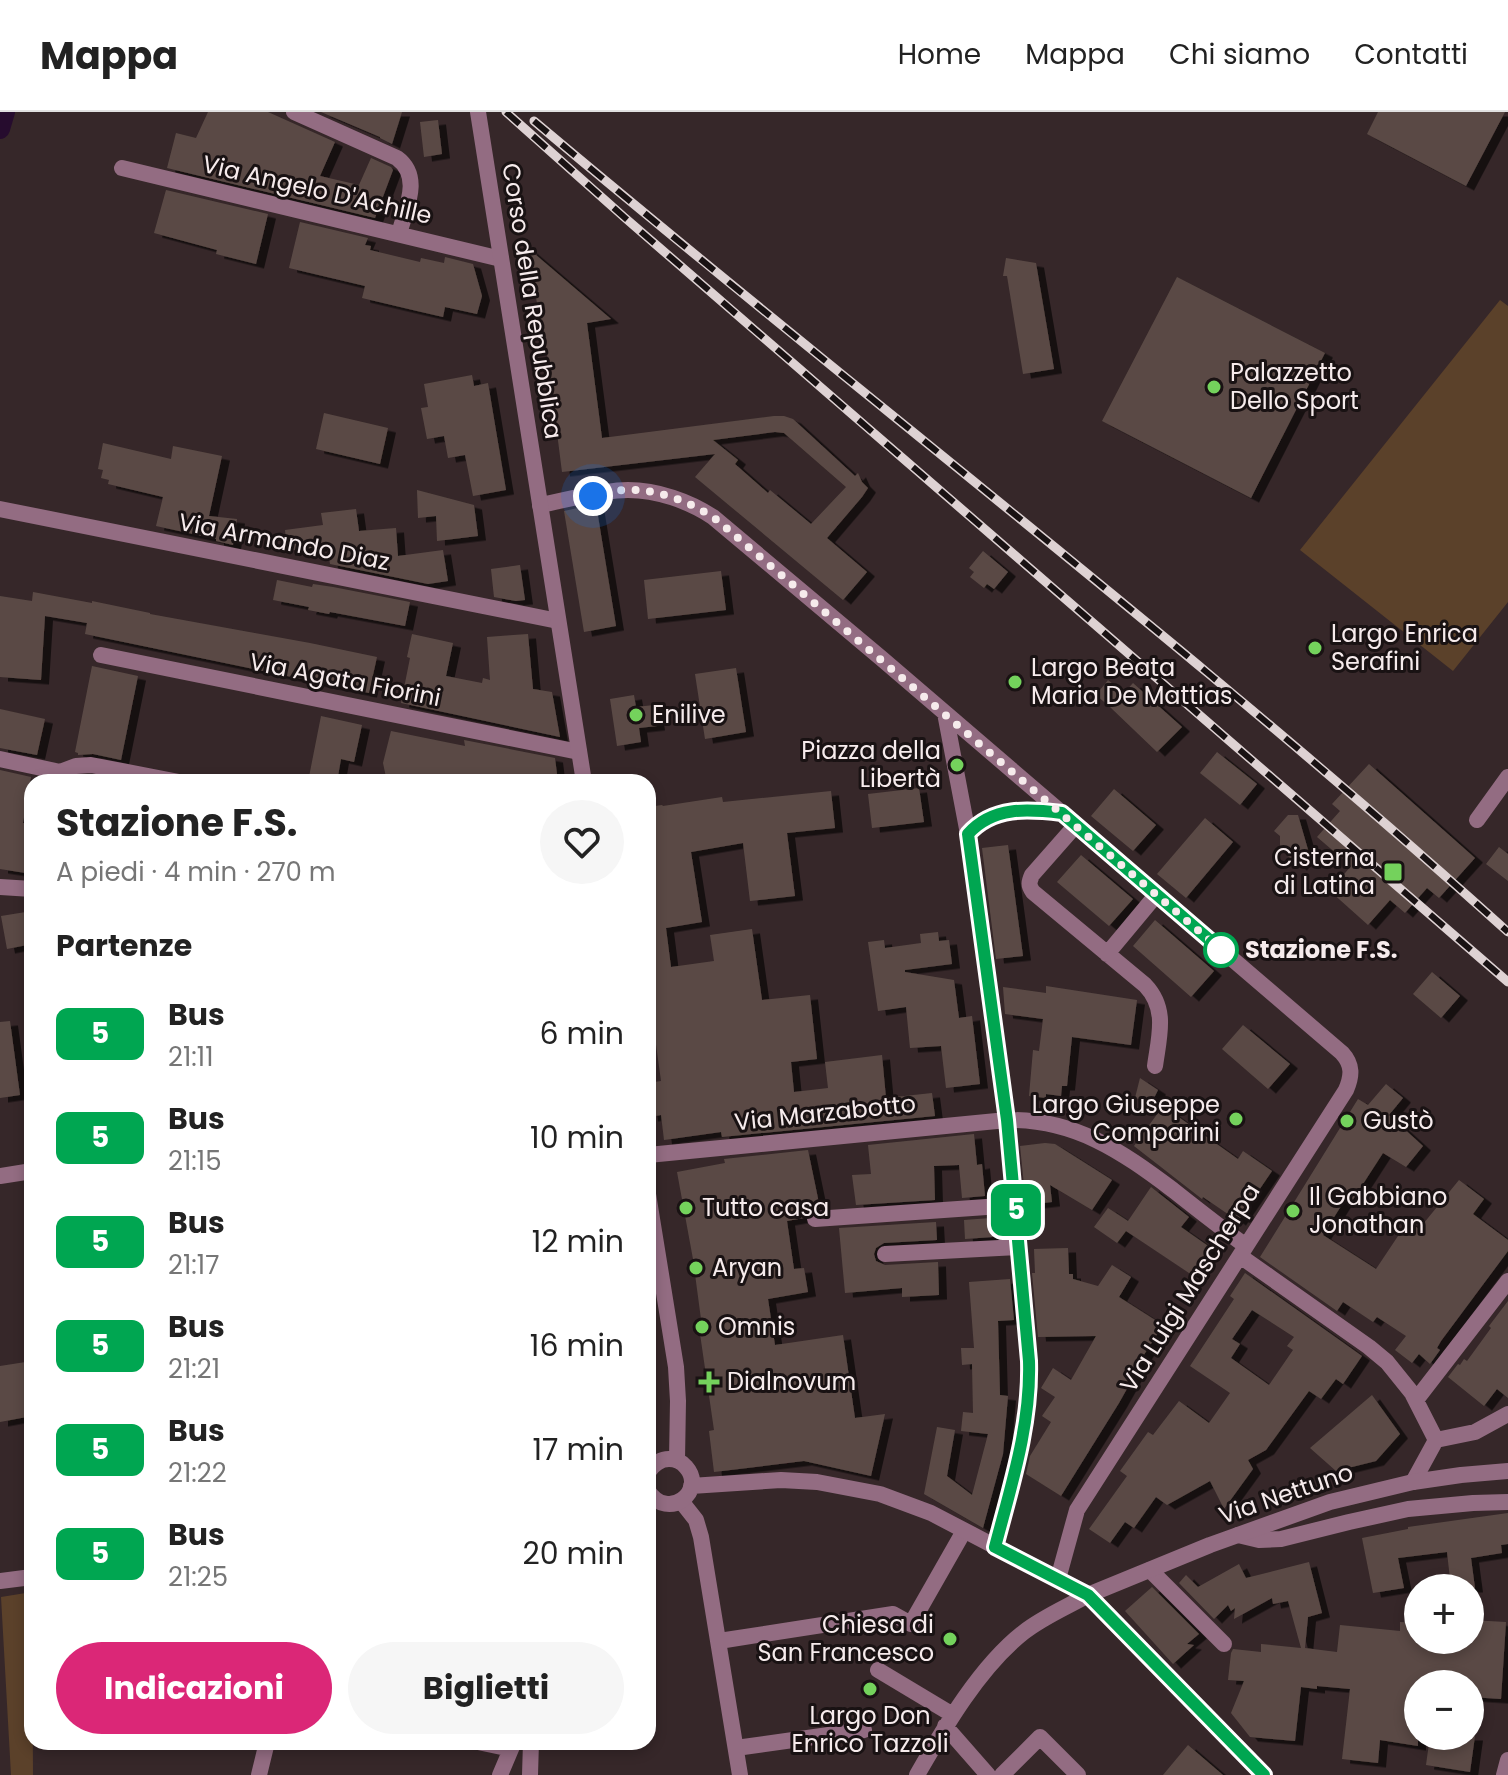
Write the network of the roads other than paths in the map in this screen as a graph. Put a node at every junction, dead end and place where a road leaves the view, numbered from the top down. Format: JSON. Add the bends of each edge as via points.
{"nodes":[{"id":1,"x":294,"y":112,"type":"edge"},
{"id":2,"x":478,"y":112,"type":"edge"},
{"id":3,"x":122,"y":168,"type":"dead end"},
{"id":4,"x":399,"y":234,"type":"junction"},
{"id":5,"x":501,"y":259,"type":"junction"},
{"id":6,"x":540,"y":505,"type":"junction"},
{"id":7,"x":0,"y":509,"type":"edge"},
{"id":8,"x":558,"y":621,"type":"junction"},
{"id":9,"x":101,"y":655,"type":"dead end"},
{"id":10,"x":945,"y":713,"type":"junction"},
{"id":11,"x":579,"y":752,"type":"junction"},
{"id":12,"x":0,"y":759,"type":"edge"},
{"id":13,"x":49,"y":774,"type":"edge"},
{"id":14,"x":64,"y":774,"type":"edge"},
{"id":15,"x":138,"y":774,"type":"edge"},
{"id":16,"x":583,"y":774,"type":"edge"},
{"id":17,"x":1508,"y":777,"type":"edge"},
{"id":18,"x":1062,"y":813,"type":"junction"},
{"id":19,"x":1477,"y":820,"type":"dead end"},
{"id":20,"x":1076,"y":825,"type":"junction"},
{"id":21,"x":968,"y":834,"type":"junction"},
{"id":22,"x":0,"y":887,"type":"edge"},
{"id":23,"x":24,"y":888,"type":"edge"},
{"id":24,"x":1157,"y":894,"type":"junction"},
{"id":25,"x":1107,"y":954,"type":"junction"},
{"id":26,"x":1155,"y":1066,"type":"dead end"},
{"id":27,"x":1007,"y":1120,"type":"junction"},
{"id":28,"x":656,"y":1154,"type":"edge"},
{"id":29,"x":24,"y":1172,"type":"edge"},
{"id":30,"x":0,"y":1176,"type":"edge"},
{"id":31,"x":1015,"y":1205,"type":"junction"},
{"id":32,"x":815,"y":1219,"type":"dead end"},
{"id":33,"x":1019,"y":1247,"type":"junction"},
{"id":34,"x":1243,"y":1251,"type":"junction"},
{"id":35,"x":885,"y":1254,"type":"dead end"},
{"id":36,"x":656,"y":1261,"type":"edge"},
{"id":37,"x":1508,"y":1281,"type":"edge"},
{"id":38,"x":1416,"y":1400,"type":"junction"},
{"id":39,"x":1508,"y":1414,"type":"edge"},
{"id":40,"x":1436,"y":1440,"type":"junction"},
{"id":41,"x":677,"y":1460,"type":"junction"},
{"id":42,"x":656,"y":1464,"type":"edge"},
{"id":43,"x":1508,"y":1471,"type":"edge"},
{"id":44,"x":1413,"y":1482,"type":"junction"},
{"id":45,"x":691,"y":1486,"type":"junction"},
{"id":46,"x":656,"y":1500,"type":"edge"},
{"id":47,"x":681,"y":1501,"type":"junction"},
{"id":48,"x":1508,"y":1502,"type":"edge"},
{"id":49,"x":964,"y":1531,"type":"junction"},
{"id":50,"x":1238,"y":1535,"type":"junction"},
{"id":51,"x":995,"y":1547,"type":"junction"},
{"id":52,"x":1150,"y":1570,"type":"junction"},
{"id":53,"x":24,"y":1578,"type":"edge"},
{"id":54,"x":1058,"y":1579,"type":"junction"},
{"id":55,"x":0,"y":1581,"type":"edge"},
{"id":56,"x":1088,"y":1595,"type":"junction"},
{"id":57,"x":719,"y":1641,"type":"junction"},
{"id":58,"x":1224,"y":1644,"type":"dead end"},
{"id":59,"x":878,"y":1670,"type":"dead end"},
{"id":60,"x":949,"y":1720,"type":"junction"},
{"id":61,"x":864,"y":1730,"type":"dead end"},
{"id":62,"x":736,"y":1748,"type":"junction"},
{"id":63,"x":265,"y":1750,"type":"edge"},
{"id":64,"x":511,"y":1750,"type":"edge"},
{"id":65,"x":531,"y":1750,"type":"edge"},
{"id":66,"x":1508,"y":1760,"type":"edge"},
{"id":67,"x":259,"y":1775,"type":"edge"},
{"id":68,"x":500,"y":1775,"type":"edge"},
{"id":69,"x":530,"y":1775,"type":"edge"},
{"id":70,"x":740,"y":1775,"type":"edge"},
{"id":71,"x":917,"y":1775,"type":"edge"},
{"id":72,"x":988,"y":1775,"type":"edge"},
{"id":73,"x":1002,"y":1775,"type":"edge"},
{"id":74,"x":1078,"y":1775,"type":"edge"},
{"id":75,"x":1264,"y":1775,"type":"edge"},
{"id":76,"x":1504,"y":1775,"type":"edge"}],
"edges":[{"from":1,"to":4,"type":"street","via":[[406,165],[411,187]]},
{"from":2,"to":5,"type":"street","name":"Corso della Repubblica"},
{"from":3,"to":4,"type":"street","name":"Via Angelo D'Achille"},
{"from":4,"to":5,"type":"street","name":"Via Angelo D'Achille"},
{"from":5,"to":6,"type":"street","name":"Corso della Repubblica"},
{"from":6,"to":8,"type":"street","name":"Corso della Repubblica"},
{"from":6,"to":10,"type":"street","via":[[633,490],[698,508]]},
{"from":7,"to":8,"type":"street","name":"Via Armando Diaz"},
{"from":8,"to":11,"type":"street","name":"Corso della Repubblica"},
{"from":9,"to":11,"type":"street","name":"Via Agata Fiorini"},
{"from":10,"to":18,"type":"street"},
{"from":10,"to":21,"type":"street"},
{"from":11,"to":16,"type":"street","name":"Corso della Repubblica"},
{"from":12,"to":13,"type":"street"},
{"from":14,"to":15,"type":"street","via":[[91,765]]},
{"from":17,"to":19,"type":"street"},
{"from":18,"to":20,"type":"street"},
{"from":18,"to":21,"type":"street","via":[[1000,813]]},
{"from":20,"to":24,"type":"street"},
{"from":20,"to":25,"type":"street","via":[[1029,884]]},
{"from":21,"to":27,"type":"street"},
{"from":22,"to":23,"type":"street"},
{"from":24,"to":25,"type":"street"},
{"from":24,"to":34,"type":"street","name":"Via Luigi Mascherpa","via":[[1349,1062],[1344,1093]]},
{"from":25,"to":26,"type":"street","via":[[1157,1001],[1161,1022]]},
{"from":27,"to":28,"type":"street","name":"Via Marzabotto"},
{"from":27,"to":31,"type":"street"},
{"from":27,"to":34,"type":"street","name":"Via Marzabotto","via":[[1056,1125],[1104,1143]]},
{"from":29,"to":30,"type":"street"},
{"from":31,"to":32,"type":"street"},
{"from":31,"to":33,"type":"street"},
{"from":33,"to":35,"type":"street"},
{"from":33,"to":51,"type":"street","via":[[1029,1391]]},
{"from":34,"to":38,"type":"street","name":"Via Marzabotto","via":[[1378,1354]]},
{"from":34,"to":54,"type":"street","name":"Via Luigi Mascherpa","via":[[1077,1510]]},
{"from":36,"to":41,"type":"street","via":[[676,1367]]},
{"from":37,"to":38,"type":"street"},
{"from":38,"to":40,"type":"street","name":"Via Marzabotto"},
{"from":39,"to":40,"type":"street","via":[[1475,1432]]},
{"from":40,"to":44,"type":"street"},
{"from":41,"to":42,"type":"street"},
{"from":41,"to":45,"type":"street","via":[[690,1473]]},
{"from":43,"to":44,"type":"street","name":"Via Nettuno"},
{"from":44,"to":50,"type":"street","name":"Via Nettuno","via":[[1330,1502]]},
{"from":45,"to":47,"type":"street"},
{"from":45,"to":49,"type":"street","via":[[781,1480],[840,1485],[907,1503]]},
{"from":46,"to":47,"type":"street"},
{"from":47,"to":57,"type":"street","via":[[699,1528]]},
{"from":48,"to":50,"type":"street","via":[[1408,1509],[1281,1539]]},
{"from":49,"to":51,"type":"street"},
{"from":49,"to":57,"type":"street","via":[[911,1624],[893,1614]]},
{"from":50,"to":52,"type":"street","name":"Via Nettuno"},
{"from":51,"to":54,"type":"street"},
{"from":52,"to":56,"type":"street","name":"Via Nettuno"},
{"from":52,"to":58,"type":"street"},
{"from":53,"to":55,"type":"street"},
{"from":54,"to":56,"type":"street"},
{"from":56,"to":60,"type":"street","name":"Via Nettuno","via":[[1018,1637]]},
{"from":56,"to":75,"type":"street"},
{"from":57,"to":62,"type":"street"},
{"from":59,"to":60,"type":"street"},
{"from":60,"to":71,"type":"street","name":"Via Nettuno"},
{"from":60,"to":72,"type":"street"},
{"from":61,"to":62,"type":"street"},
{"from":62,"to":70,"type":"street"},
{"from":63,"to":67,"type":"street"},
{"from":64,"to":68,"type":"street"},
{"from":65,"to":69,"type":"street"},
{"from":66,"to":76,"type":"street"},
{"from":73,"to":74,"type":"street","via":[[1040,1737]]}]}
